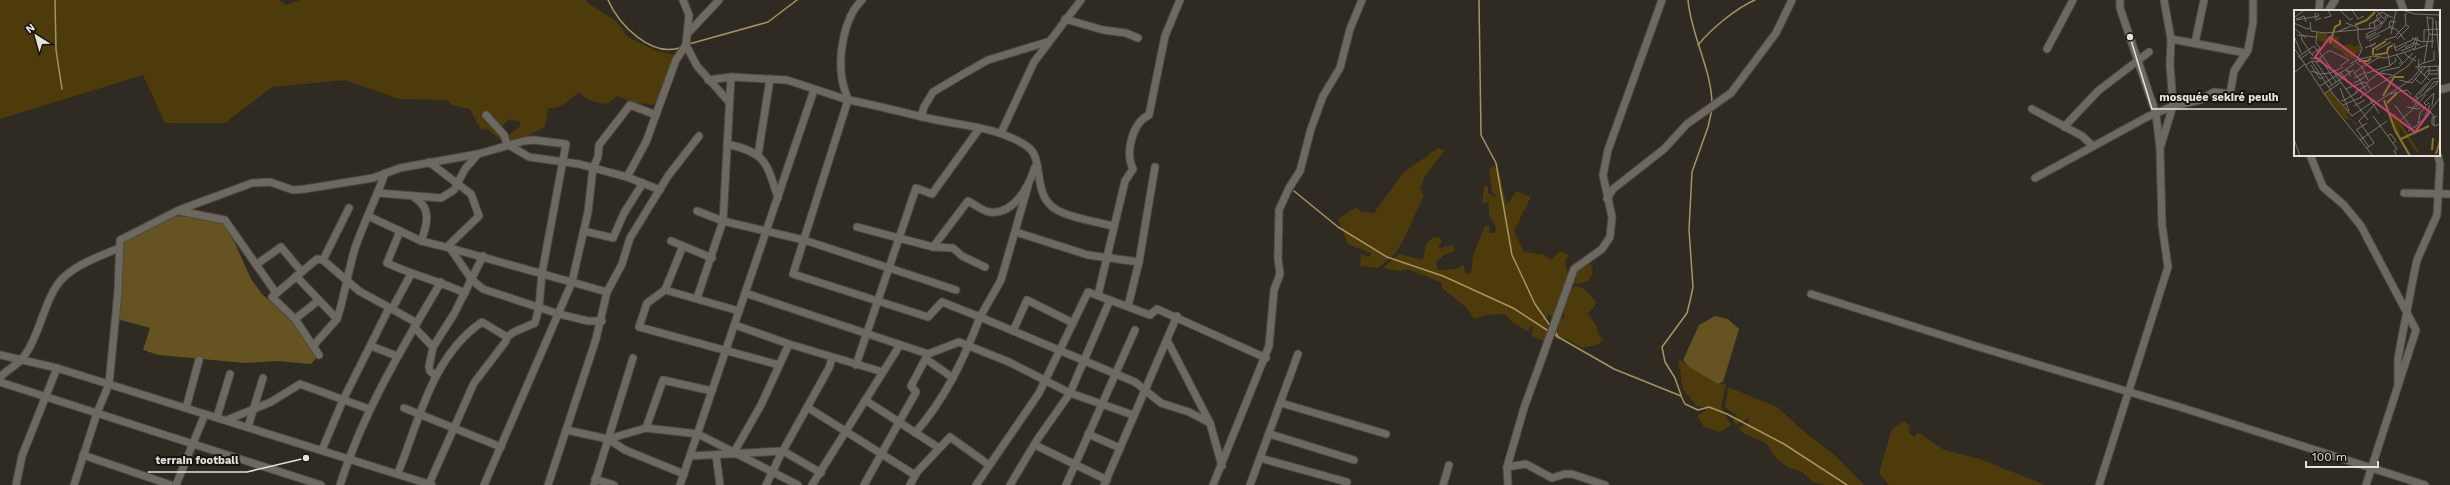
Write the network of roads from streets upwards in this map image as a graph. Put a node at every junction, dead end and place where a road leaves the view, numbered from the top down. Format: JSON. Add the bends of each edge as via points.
{"nodes":[{"id":1,"x":683,"y":0,"type":"edge"},
{"id":2,"x":719,"y":0,"type":"edge"},
{"id":3,"x":862,"y":0,"type":"edge"},
{"id":4,"x":1081,"y":0,"type":"edge"},
{"id":5,"x":1180,"y":0,"type":"edge"},
{"id":6,"x":1362,"y":0,"type":"edge"},
{"id":7,"x":1662,"y":0,"type":"edge"},
{"id":8,"x":1792,"y":0,"type":"edge"},
{"id":9,"x":2073,"y":0,"type":"edge"},
{"id":10,"x":2120,"y":0,"type":"edge"},
{"id":11,"x":2164,"y":0,"type":"edge"},
{"id":12,"x":2204,"y":0,"type":"edge"},
{"id":13,"x":2253,"y":0,"type":"edge"},
{"id":14,"x":2320,"y":0,"type":"edge"},
{"id":15,"x":2335,"y":0,"type":"edge"},
{"id":16,"x":2400,"y":0,"type":"edge"},
{"id":17,"x":2430,"y":0,"type":"edge"},
{"id":18,"x":2319,"y":10,"type":"edge"},
{"id":19,"x":2329,"y":10,"type":"edge"},
{"id":20,"x":2404,"y":10,"type":"edge"},
{"id":21,"x":2428,"y":10,"type":"edge"},
{"id":22,"x":1065,"y":19,"type":"junction"},
{"id":23,"x":689,"y":32,"type":"junction"},
{"id":24,"x":1138,"y":38,"type":"dead end"},
{"id":25,"x":2171,"y":39,"type":"junction"},
{"id":26,"x":1048,"y":42,"type":"junction"},
{"id":27,"x":2195,"y":43,"type":"junction"},
{"id":28,"x":686,"y":45,"type":"junction"},
{"id":29,"x":2047,"y":49,"type":"dead end"},
{"id":30,"x":2149,"y":52,"type":"dead end"},
{"id":31,"x":2246,"y":53,"type":"junction"},
{"id":32,"x":2137,"y":62,"type":"junction"},
{"id":33,"x":731,"y":77,"type":"junction"},
{"id":34,"x":770,"y":79,"type":"junction"},
{"id":35,"x":708,"y":80,"type":"junction"},
{"id":36,"x":2450,"y":87,"type":"edge"},
{"id":37,"x":814,"y":90,"type":"junction"},
{"id":38,"x":2440,"y":90,"type":"edge"},
{"id":39,"x":848,"y":100,"type":"junction"},
{"id":40,"x":729,"y":102,"type":"junction"},
{"id":41,"x":2173,"y":106,"type":"junction"},
{"id":42,"x":2032,"y":109,"type":"dead end"},
{"id":43,"x":2156,"y":114,"type":"junction"},
{"id":44,"x":486,"y":115,"type":"dead end"},
{"id":45,"x":656,"y":115,"type":"junction"},
{"id":46,"x":921,"y":117,"type":"junction"},
{"id":47,"x":2064,"y":127,"type":"junction"},
{"id":48,"x":980,"y":128,"type":"junction"},
{"id":49,"x":1001,"y":133,"type":"junction"},
{"id":50,"x":699,"y":136,"type":"dead end"},
{"id":51,"x":507,"y":144,"type":"junction"},
{"id":52,"x":727,"y":144,"type":"junction"},
{"id":53,"x":2094,"y":146,"type":"junction"},
{"id":54,"x":2160,"y":148,"type":"junction"},
{"id":55,"x":478,"y":154,"type":"junction"},
{"id":56,"x":758,"y":155,"type":"junction"},
{"id":57,"x":2310,"y":156,"type":"edge"},
{"id":58,"x":2438,"y":156,"type":"edge"},
{"id":59,"x":564,"y":160,"type":"junction"},
{"id":60,"x":429,"y":162,"type":"junction"},
{"id":61,"x":1036,"y":164,"type":"junction"},
{"id":62,"x":1155,"y":167,"type":"dead end"},
{"id":63,"x":593,"y":168,"type":"junction"},
{"id":64,"x":385,"y":173,"type":"junction"},
{"id":65,"x":627,"y":177,"type":"junction"},
{"id":66,"x":2035,"y":178,"type":"dead end"},
{"id":67,"x":643,"y":183,"type":"junction"},
{"id":68,"x":457,"y":184,"type":"junction"},
{"id":69,"x":1028,"y":186,"type":"junction"},
{"id":70,"x":660,"y":190,"type":"junction"},
{"id":71,"x":378,"y":193,"type":"junction"},
{"id":72,"x":2404,"y":193,"type":"dead end"},
{"id":73,"x":2437,"y":193,"type":"junction"},
{"id":74,"x":2450,"y":194,"type":"edge"},
{"id":75,"x":415,"y":198,"type":"junction"},
{"id":76,"x":778,"y":198,"type":"junction"},
{"id":77,"x":1607,"y":199,"type":"junction"},
{"id":78,"x":349,"y":208,"type":"dead end"},
{"id":79,"x":179,"y":210,"type":"junction"},
{"id":80,"x":697,"y":211,"type":"dead end"},
{"id":81,"x":368,"y":216,"type":"junction"},
{"id":82,"x":723,"y":221,"type":"junction"},
{"id":83,"x":1113,"y":226,"type":"junction"},
{"id":84,"x":857,"y":228,"type":"dead end"},
{"id":85,"x":767,"y":230,"type":"junction"},
{"id":86,"x":400,"y":231,"type":"junction"},
{"id":87,"x":584,"y":231,"type":"junction"},
{"id":88,"x":1016,"y":232,"type":"junction"},
{"id":89,"x":898,"y":239,"type":"junction"},
{"id":90,"x":804,"y":240,"type":"junction"},
{"id":91,"x":421,"y":241,"type":"junction"},
{"id":92,"x":671,"y":241,"type":"dead end"},
{"id":93,"x":684,"y":246,"type":"junction"},
{"id":94,"x":933,"y":247,"type":"junction"},
{"id":95,"x":119,"y":248,"type":"junction"},
{"id":96,"x":448,"y":248,"type":"junction"},
{"id":97,"x":483,"y":256,"type":"junction"},
{"id":98,"x":1107,"y":256,"type":"junction"},
{"id":99,"x":712,"y":258,"type":"junction"},
{"id":100,"x":323,"y":260,"type":"junction"},
{"id":101,"x":1140,"y":262,"type":"junction"},
{"id":102,"x":257,"y":264,"type":"junction"},
{"id":103,"x":984,"y":266,"type":"dead end"},
{"id":104,"x":889,"y":269,"type":"junction"},
{"id":105,"x":542,"y":273,"type":"junction"},
{"id":106,"x":298,"y":274,"type":"junction"},
{"id":107,"x":411,"y":274,"type":"junction"},
{"id":108,"x":346,"y":280,"type":"junction"},
{"id":109,"x":472,"y":280,"type":"junction"},
{"id":110,"x":441,"y":282,"type":"junction"},
{"id":111,"x":572,"y":282,"type":"junction"},
{"id":112,"x":665,"y":290,"type":"junction"},
{"id":113,"x":956,"y":290,"type":"dead end"},
{"id":114,"x":607,"y":292,"type":"junction"},
{"id":115,"x":276,"y":293,"type":"junction"},
{"id":116,"x":465,"y":293,"type":"junction"},
{"id":117,"x":745,"y":293,"type":"junction"},
{"id":118,"x":1810,"y":294,"type":"dead end"},
{"id":119,"x":1098,"y":295,"type":"junction"},
{"id":120,"x":697,"y":298,"type":"junction"},
{"id":121,"x":319,"y":300,"type":"junction"},
{"id":122,"x":878,"y":300,"type":"junction"},
{"id":123,"x":1110,"y":300,"type":"junction"},
{"id":124,"x":1128,"y":306,"type":"junction"},
{"id":125,"x":539,"y":307,"type":"junction"},
{"id":126,"x":391,"y":309,"type":"junction"},
{"id":127,"x":740,"y":310,"type":"junction"},
{"id":128,"x":559,"y":314,"type":"junction"},
{"id":129,"x":2406,"y":314,"type":"junction"},
{"id":130,"x":1177,"y":316,"type":"junction"},
{"id":131,"x":980,"y":317,"type":"junction"},
{"id":132,"x":337,"y":319,"type":"junction"},
{"id":133,"x":295,"y":320,"type":"junction"},
{"id":134,"x":602,"y":321,"type":"junction"},
{"id":135,"x":1073,"y":323,"type":"junction"},
{"id":136,"x":735,"y":324,"type":"junction"},
{"id":137,"x":416,"y":325,"type":"junction"},
{"id":138,"x":1135,"y":330,"type":"dead end"},
{"id":139,"x":1013,"y":331,"type":"junction"},
{"id":140,"x":867,"y":333,"type":"junction"},
{"id":141,"x":507,"y":337,"type":"junction"},
{"id":142,"x":1167,"y":340,"type":"junction"},
{"id":143,"x":789,"y":344,"type":"junction"},
{"id":144,"x":900,"y":344,"type":"junction"},
{"id":145,"x":969,"y":345,"type":"junction"},
{"id":146,"x":313,"y":346,"type":"junction"},
{"id":147,"x":371,"y":346,"type":"junction"},
{"id":148,"x":433,"y":347,"type":"junction"},
{"id":149,"x":1059,"y":350,"type":"junction"},
{"id":150,"x":726,"y":351,"type":"junction"},
{"id":151,"x":1298,"y":354,"type":"dead end"},
{"id":152,"x":0,"y":355,"type":"edge"},
{"id":153,"x":319,"y":355,"type":"dead end"},
{"id":154,"x":397,"y":356,"type":"junction"},
{"id":155,"x":927,"y":356,"type":"junction"},
{"id":156,"x":633,"y":358,"type":"dead end"},
{"id":157,"x":832,"y":358,"type":"junction"},
{"id":158,"x":1266,"y":358,"type":"junction"},
{"id":159,"x":22,"y":360,"type":"junction"},
{"id":160,"x":199,"y":360,"type":"dead end"},
{"id":161,"x":1084,"y":360,"type":"junction"},
{"id":162,"x":779,"y":365,"type":"junction"},
{"id":163,"x":856,"y":365,"type":"junction"},
{"id":164,"x":56,"y":368,"type":"junction"},
{"id":165,"x":883,"y":372,"type":"junction"},
{"id":166,"x":1115,"y":373,"type":"junction"},
{"id":167,"x":230,"y":374,"type":"dead end"},
{"id":168,"x":436,"y":376,"type":"junction"},
{"id":169,"x":0,"y":377,"type":"edge"},
{"id":170,"x":263,"y":378,"type":"dead end"},
{"id":171,"x":953,"y":378,"type":"junction"},
{"id":172,"x":1045,"y":380,"type":"junction"},
{"id":173,"x":0,"y":382,"type":"edge"},
{"id":174,"x":109,"y":384,"type":"junction"},
{"id":175,"x":2398,"y":388,"type":"junction"},
{"id":176,"x":1147,"y":389,"type":"junction"},
{"id":177,"x":712,"y":392,"type":"junction"},
{"id":178,"x":2129,"y":392,"type":"junction"},
{"id":179,"x":1070,"y":393,"type":"junction"},
{"id":180,"x":45,"y":396,"type":"junction"},
{"id":181,"x":343,"y":400,"type":"junction"},
{"id":182,"x":865,"y":400,"type":"junction"},
{"id":183,"x":1281,"y":403,"type":"junction"},
{"id":184,"x":1101,"y":404,"type":"junction"},
{"id":185,"x":806,"y":407,"type":"junction"},
{"id":186,"x":186,"y":408,"type":"junction"},
{"id":187,"x":404,"y":408,"type":"dead end"},
{"id":188,"x":254,"y":409,"type":"junction"},
{"id":189,"x":369,"y":409,"type":"junction"},
{"id":190,"x":97,"y":413,"type":"junction"},
{"id":191,"x":205,"y":414,"type":"junction"},
{"id":192,"x":421,"y":415,"type":"junction"},
{"id":193,"x":1133,"y":415,"type":"junction"},
{"id":194,"x":217,"y":417,"type":"junction"},
{"id":195,"x":227,"y":420,"type":"junction"},
{"id":196,"x":899,"y":422,"type":"junction"},
{"id":197,"x":1210,"y":424,"type":"junction"},
{"id":198,"x":248,"y":427,"type":"junction"},
{"id":199,"x":454,"y":428,"type":"junction"},
{"id":200,"x":646,"y":428,"type":"junction"},
{"id":201,"x":566,"y":430,"type":"junction"},
{"id":202,"x":846,"y":431,"type":"junction"},
{"id":203,"x":915,"y":433,"type":"junction"},
{"id":204,"x":698,"y":434,"type":"junction"},
{"id":205,"x":1088,"y":434,"type":"junction"},
{"id":206,"x":1270,"y":434,"type":"junction"},
{"id":207,"x":1386,"y":434,"type":"dead end"},
{"id":208,"x":608,"y":439,"type":"junction"},
{"id":209,"x":193,"y":444,"type":"junction"},
{"id":210,"x":1035,"y":446,"type":"junction"},
{"id":211,"x":501,"y":447,"type":"junction"},
{"id":212,"x":939,"y":448,"type":"junction"},
{"id":213,"x":1120,"y":448,"type":"junction"},
{"id":214,"x":322,"y":450,"type":"junction"},
{"id":215,"x":783,"y":451,"type":"junction"},
{"id":216,"x":882,"y":453,"type":"junction"},
{"id":217,"x":733,"y":454,"type":"junction"},
{"id":218,"x":83,"y":455,"type":"junction"},
{"id":219,"x":716,"y":455,"type":"junction"},
{"id":220,"x":690,"y":456,"type":"junction"},
{"id":221,"x":348,"y":458,"type":"junction"},
{"id":222,"x":1260,"y":458,"type":"junction"},
{"id":223,"x":1354,"y":460,"type":"dead end"},
{"id":224,"x":989,"y":465,"type":"junction"},
{"id":225,"x":1074,"y":465,"type":"junction"},
{"id":226,"x":1449,"y":465,"type":"dead end"},
{"id":227,"x":1222,"y":466,"type":"junction"},
{"id":228,"x":1507,"y":467,"type":"junction"},
{"id":229,"x":2372,"y":468,"type":"junction"},
{"id":230,"x":771,"y":472,"type":"junction"},
{"id":231,"x":398,"y":473,"type":"junction"},
{"id":232,"x":821,"y":473,"type":"junction"},
{"id":233,"x":684,"y":474,"type":"junction"},
{"id":234,"x":915,"y":475,"type":"junction"},
{"id":235,"x":595,"y":482,"type":"edge"},
{"id":236,"x":1105,"y":482,"type":"edge"},
{"id":237,"x":1347,"y":482,"type":"dead end"},
{"id":238,"x":16,"y":485,"type":"edge"},
{"id":239,"x":74,"y":485,"type":"edge"},
{"id":240,"x":171,"y":485,"type":"edge"},
{"id":241,"x":176,"y":485,"type":"edge"},
{"id":242,"x":321,"y":485,"type":"edge"},
{"id":243,"x":340,"y":485,"type":"edge"},
{"id":244,"x":430,"y":485,"type":"edge"},
{"id":245,"x":484,"y":485,"type":"edge"},
{"id":246,"x":548,"y":485,"type":"edge"},
{"id":247,"x":614,"y":485,"type":"edge"},
{"id":248,"x":680,"y":485,"type":"edge"},
{"id":249,"x":720,"y":485,"type":"edge"},
{"id":250,"x":766,"y":485,"type":"edge"},
{"id":251,"x":798,"y":485,"type":"edge"},
{"id":252,"x":812,"y":485,"type":"edge"},
{"id":253,"x":864,"y":485,"type":"edge"},
{"id":254,"x":910,"y":485,"type":"edge"},
{"id":255,"x":976,"y":485,"type":"edge"},
{"id":256,"x":1010,"y":485,"type":"edge"},
{"id":257,"x":1066,"y":485,"type":"edge"},
{"id":258,"x":1213,"y":485,"type":"edge"},
{"id":259,"x":1250,"y":485,"type":"edge"},
{"id":260,"x":1443,"y":485,"type":"edge"},
{"id":261,"x":1508,"y":485,"type":"edge"},
{"id":262,"x":1605,"y":485,"type":"edge"},
{"id":263,"x":2099,"y":485,"type":"edge"},
{"id":264,"x":2366,"y":485,"type":"edge"},
{"id":265,"x":2425,"y":485,"type":"edge"}],
"edges":[{"from":1,"to":23,"type":"street","via":[[689,15]]},
{"from":2,"to":23,"type":"street"},
{"from":3,"to":39,"type":"street","via":[[854,8],[843,39],[841,78]]},
{"from":4,"to":22,"type":"street"},
{"from":5,"to":83,"type":"street","via":[[1165,36],[1149,114],[1144,117],[1132,136],[1130,163],[1133,168],[1125,181]]},
{"from":6,"to":158,"type":"street","via":[[1350,29],[1339,71],[1323,96],[1313,123],[1300,171],[1288,188],[1280,210],[1280,274],[1274,290]]},
{"from":7,"to":77,"type":"street","via":[[1608,150],[1603,176]]},
{"from":8,"to":77,"type":"street","via":[[1776,33],[1731,93],[1687,124],[1664,149],[1613,189]]},
{"from":9,"to":29,"type":"street"},
{"from":10,"to":32,"type":"street","via":[[2120,8]]},
{"from":11,"to":25,"type":"street"},
{"from":12,"to":27,"type":"street"},
{"from":13,"to":31,"type":"street"},
{"from":14,"to":18,"type":"street"},
{"from":15,"to":19,"type":"street"},
{"from":16,"to":20,"type":"street"},
{"from":17,"to":21,"type":"street"},
{"from":22,"to":24,"type":"street"},
{"from":22,"to":26,"type":"street"},
{"from":23,"to":28,"type":"street"},
{"from":25,"to":27,"type":"street"},
{"from":25,"to":41,"type":"street"},
{"from":26,"to":46,"type":"street","via":[[988,60],[965,73],[933,92]]},
{"from":26,"to":49,"type":"street","via":[[1027,76]]},
{"from":27,"to":31,"type":"street"},
{"from":28,"to":35,"type":"street"},
{"from":28,"to":45,"type":"street","via":[[676,60]]},
{"from":30,"to":32,"type":"street"},
{"from":31,"to":41,"type":"street","via":[[2234,71],[2230,94],[2214,92],[2200,100]]},
{"from":32,"to":43,"type":"street"},
{"from":32,"to":47,"type":"street","via":[[2098,91]]},
{"from":33,"to":34,"type":"street"},
{"from":33,"to":35,"type":"street"},
{"from":33,"to":40,"type":"street"},
{"from":34,"to":37,"type":"street","via":[[787,80]]},
{"from":34,"to":56,"type":"street"},
{"from":35,"to":40,"type":"street"},
{"from":36,"to":38,"type":"street"},
{"from":37,"to":39,"type":"street"},
{"from":37,"to":76,"type":"street"},
{"from":39,"to":46,"type":"street"},
{"from":39,"to":90,"type":"street"},
{"from":40,"to":52,"type":"street"},
{"from":41,"to":43,"type":"street"},
{"from":41,"to":54,"type":"street"},
{"from":42,"to":47,"type":"street"},
{"from":43,"to":53,"type":"street"},
{"from":43,"to":54,"type":"street"},
{"from":44,"to":51,"type":"street","via":[[504,135]]},
{"from":45,"to":63,"type":"street","via":[[630,105],[599,144],[598,157]]},
{"from":45,"to":65,"type":"street","via":[[646,142]]},
{"from":46,"to":48,"type":"street"},
{"from":47,"to":53,"type":"street","via":[[2082,136]]},
{"from":48,"to":49,"type":"street"},
{"from":48,"to":89,"type":"street","via":[[932,194],[916,188]]},
{"from":49,"to":61,"type":"street","via":[[1028,147],[1035,156]]},
{"from":50,"to":70,"type":"street"},
{"from":51,"to":55,"type":"street"},
{"from":51,"to":59,"type":"street","via":[[537,159]]},
{"from":51,"to":59,"type":"street","via":[[534,140],[566,144]]},
{"from":52,"to":56,"type":"street","via":[[753,150]]},
{"from":52,"to":82,"type":"street"},
{"from":53,"to":66,"type":"street"},
{"from":54,"to":178,"type":"street","via":[[2162,225],[2168,267]]},
{"from":55,"to":60,"type":"street"},
{"from":55,"to":68,"type":"street","via":[[465,169]]},
{"from":56,"to":76,"type":"street","via":[[765,164]]},
{"from":57,"to":129,"type":"street","via":[[2323,187],[2344,205],[2361,226]]},
{"from":58,"to":73,"type":"street","via":[[2440,164]]},
{"from":59,"to":63,"type":"street"},
{"from":59,"to":105,"type":"street"},
{"from":60,"to":64,"type":"street"},
{"from":60,"to":68,"type":"street"},
{"from":61,"to":69,"type":"street"},
{"from":61,"to":83,"type":"street","via":[[1048,204],[1058,211]]},
{"from":62,"to":101,"type":"street"},
{"from":63,"to":65,"type":"street"},
{"from":63,"to":87,"type":"street","via":[[591,197]]},
{"from":64,"to":71,"type":"street"},
{"from":64,"to":79,"type":"street","via":[[358,181],[293,190],[260,181]]},
{"from":65,"to":67,"type":"street"},
{"from":67,"to":70,"type":"street"},
{"from":67,"to":87,"type":"street","via":[[624,213],[613,238]]},
{"from":68,"to":75,"type":"street","via":[[450,194],[441,198]]},
{"from":68,"to":96,"type":"street","via":[[471,194],[479,216]]},
{"from":69,"to":88,"type":"street"},
{"from":69,"to":94,"type":"street","via":[[1020,197],[1004,210],[990,212],[968,201]]},
{"from":70,"to":114,"type":"street","via":[[630,238],[622,264]]},
{"from":71,"to":75,"type":"street"},
{"from":71,"to":81,"type":"street"},
{"from":72,"to":73,"type":"street"},
{"from":73,"to":74,"type":"street"},
{"from":73,"to":129,"type":"street","via":[[2436,215],[2417,260]]},
{"from":75,"to":91,"type":"street","via":[[424,204],[428,218]]},
{"from":76,"to":85,"type":"street"},
{"from":77,"to":228,"type":"street","via":[[1612,217],[1610,237],[1602,249],[1574,269],[1534,376]]},
{"from":78,"to":100,"type":"street"},
{"from":79,"to":95,"type":"street","via":[[120,240]]},
{"from":79,"to":102,"type":"street","via":[[225,220]]},
{"from":80,"to":82,"type":"street"},
{"from":81,"to":86,"type":"street"},
{"from":81,"to":108,"type":"street"},
{"from":82,"to":85,"type":"street"},
{"from":82,"to":99,"type":"street"},
{"from":83,"to":98,"type":"street"},
{"from":84,"to":89,"type":"street"},
{"from":85,"to":90,"type":"street"},
{"from":85,"to":117,"type":"street"},
{"from":86,"to":91,"type":"street"},
{"from":86,"to":107,"type":"street","via":[[387,263]]},
{"from":87,"to":111,"type":"street"},
{"from":88,"to":98,"type":"street","via":[[1088,255]]},
{"from":88,"to":131,"type":"street","via":[[1001,280]]},
{"from":89,"to":94,"type":"street"},
{"from":89,"to":104,"type":"street"},
{"from":90,"to":104,"type":"street"},
{"from":90,"to":122,"type":"street","via":[[793,274]]},
{"from":91,"to":96,"type":"street"},
{"from":92,"to":93,"type":"street"},
{"from":93,"to":99,"type":"street"},
{"from":93,"to":112,"type":"street"},
{"from":94,"to":103,"type":"street","via":[[953,248],[962,256]]},
{"from":95,"to":159,"type":"street","via":[[77,266],[62,279],[54,289],[45,314]]},
{"from":95,"to":174,"type":"street"},
{"from":96,"to":97,"type":"street"},
{"from":96,"to":109,"type":"street"},
{"from":97,"to":105,"type":"street"},
{"from":97,"to":109,"type":"street"},
{"from":98,"to":101,"type":"street"},
{"from":98,"to":119,"type":"street"},
{"from":99,"to":120,"type":"street"},
{"from":100,"to":106,"type":"street","via":[[317,259]]},
{"from":100,"to":108,"type":"street"},
{"from":101,"to":124,"type":"street"},
{"from":102,"to":106,"type":"street","via":[[281,247]]},
{"from":102,"to":115,"type":"street"},
{"from":104,"to":113,"type":"street"},
{"from":104,"to":122,"type":"street"},
{"from":105,"to":111,"type":"street"},
{"from":105,"to":125,"type":"street"},
{"from":106,"to":115,"type":"street"},
{"from":106,"to":121,"type":"street"},
{"from":107,"to":110,"type":"street"},
{"from":107,"to":126,"type":"street"},
{"from":108,"to":126,"type":"street","via":[[359,291]]},
{"from":108,"to":132,"type":"street","via":[[345,294]]},
{"from":109,"to":116,"type":"street"},
{"from":109,"to":125,"type":"street","via":[[494,294]]},
{"from":110,"to":116,"type":"street"},
{"from":110,"to":137,"type":"street"},
{"from":111,"to":114,"type":"street"},
{"from":111,"to":128,"type":"street"},
{"from":112,"to":120,"type":"street"},
{"from":112,"to":150,"type":"street","via":[[647,303],[638,327]]},
{"from":114,"to":134,"type":"street"},
{"from":115,"to":133,"type":"street","via":[[272,297]]},
{"from":116,"to":148,"type":"street"},
{"from":117,"to":127,"type":"street"},
{"from":117,"to":140,"type":"street"},
{"from":118,"to":178,"type":"street"},
{"from":119,"to":123,"type":"street"},
{"from":119,"to":135,"type":"street","via":[[1088,292]]},
{"from":120,"to":127,"type":"street"},
{"from":121,"to":132,"type":"street"},
{"from":121,"to":133,"type":"street"},
{"from":122,"to":131,"type":"street","via":[[928,317],[942,302]]},
{"from":122,"to":140,"type":"street"},
{"from":123,"to":124,"type":"street"},
{"from":123,"to":161,"type":"street"},
{"from":124,"to":130,"type":"street","via":[[1150,315],[1157,309]]},
{"from":125,"to":128,"type":"street"},
{"from":125,"to":141,"type":"street","via":[[534,323]]},
{"from":126,"to":137,"type":"street"},
{"from":126,"to":147,"type":"street"},
{"from":127,"to":136,"type":"street"},
{"from":128,"to":134,"type":"street"},
{"from":128,"to":211,"type":"street"},
{"from":129,"to":175,"type":"street","via":[[2398,358]]},
{"from":129,"to":175,"type":"street","via":[[2416,334]]},
{"from":130,"to":142,"type":"street"},
{"from":130,"to":158,"type":"street"},
{"from":131,"to":139,"type":"street"},
{"from":131,"to":145,"type":"street"},
{"from":132,"to":146,"type":"street"},
{"from":133,"to":146,"type":"street"},
{"from":134,"to":201,"type":"street"},
{"from":135,"to":139,"type":"street","via":[[1027,300]]},
{"from":135,"to":149,"type":"street"},
{"from":136,"to":143,"type":"street"},
{"from":136,"to":150,"type":"street"},
{"from":137,"to":148,"type":"street"},
{"from":137,"to":154,"type":"street"},
{"from":138,"to":166,"type":"street"},
{"from":139,"to":149,"type":"street"},
{"from":140,"to":144,"type":"street"},
{"from":140,"to":163,"type":"street"},
{"from":141,"to":168,"type":"street","via":[[482,322],[463,338]]},
{"from":141,"to":199,"type":"street","via":[[504,346],[474,383]]},
{"from":142,"to":176,"type":"street"},
{"from":142,"to":197,"type":"street"},
{"from":143,"to":157,"type":"street"},
{"from":143,"to":162,"type":"street"},
{"from":144,"to":155,"type":"street"},
{"from":144,"to":165,"type":"street"},
{"from":145,"to":155,"type":"street","via":[[959,342]]},
{"from":145,"to":171,"type":"street"},
{"from":145,"to":172,"type":"street"},
{"from":146,"to":153,"type":"street"},
{"from":147,"to":154,"type":"street"},
{"from":147,"to":181,"type":"street"},
{"from":148,"to":168,"type":"street","via":[[430,371]]},
{"from":149,"to":161,"type":"street"},
{"from":149,"to":172,"type":"street"},
{"from":150,"to":162,"type":"street"},
{"from":150,"to":177,"type":"street"},
{"from":151,"to":183,"type":"street"},
{"from":152,"to":159,"type":"street"},
{"from":154,"to":189,"type":"street"},
{"from":155,"to":171,"type":"street"},
{"from":155,"to":196,"type":"street","via":[[911,386],[916,392]]},
{"from":156,"to":208,"type":"street"},
{"from":157,"to":163,"type":"street"},
{"from":157,"to":185,"type":"street","via":[[829,368]]},
{"from":158,"to":227,"type":"street"},
{"from":159,"to":164,"type":"street"},
{"from":159,"to":169,"type":"street"},
{"from":160,"to":186,"type":"street"},
{"from":161,"to":166,"type":"street"},
{"from":161,"to":179,"type":"street"},
{"from":162,"to":217,"type":"street","via":[[761,405]]},
{"from":163,"to":165,"type":"street"},
{"from":164,"to":174,"type":"street"},
{"from":164,"to":180,"type":"street"},
{"from":165,"to":182,"type":"street"},
{"from":166,"to":176,"type":"street"},
{"from":166,"to":184,"type":"street"},
{"from":167,"to":194,"type":"street"},
{"from":168,"to":192,"type":"street"},
{"from":170,"to":188,"type":"street"},
{"from":171,"to":203,"type":"street","via":[[937,406]]},
{"from":172,"to":179,"type":"street"},
{"from":172,"to":224,"type":"street","via":[[1039,393]]},
{"from":173,"to":180,"type":"street"},
{"from":174,"to":186,"type":"street"},
{"from":174,"to":190,"type":"street"},
{"from":175,"to":229,"type":"street"},
{"from":176,"to":193,"type":"street"},
{"from":176,"to":197,"type":"street","via":[[1161,403],[1189,412]]},
{"from":177,"to":200,"type":"street","via":[[663,380]]},
{"from":177,"to":204,"type":"street"},
{"from":178,"to":229,"type":"street"},
{"from":178,"to":263,"type":"street"},
{"from":179,"to":184,"type":"street"},
{"from":179,"to":210,"type":"street"},
{"from":180,"to":190,"type":"street"},
{"from":180,"to":238,"type":"street","via":[[21,459]]},
{"from":181,"to":188,"type":"street","via":[[298,384],[271,402]]},
{"from":181,"to":189,"type":"street"},
{"from":181,"to":214,"type":"street"},
{"from":182,"to":196,"type":"street"},
{"from":182,"to":202,"type":"street"},
{"from":183,"to":206,"type":"street"},
{"from":183,"to":207,"type":"street"},
{"from":184,"to":193,"type":"street"},
{"from":184,"to":205,"type":"street"},
{"from":185,"to":202,"type":"street"},
{"from":185,"to":215,"type":"street"},
{"from":186,"to":191,"type":"street"},
{"from":187,"to":192,"type":"street"},
{"from":188,"to":195,"type":"street"},
{"from":188,"to":198,"type":"street"},
{"from":189,"to":221,"type":"street"},
{"from":190,"to":209,"type":"street"},
{"from":190,"to":218,"type":"street"},
{"from":191,"to":194,"type":"street"},
{"from":191,"to":209,"type":"street"},
{"from":192,"to":199,"type":"street"},
{"from":192,"to":231,"type":"street"},
{"from":193,"to":213,"type":"street"},
{"from":194,"to":195,"type":"street"},
{"from":195,"to":198,"type":"street"},
{"from":196,"to":203,"type":"street"},
{"from":196,"to":216,"type":"street"},
{"from":197,"to":227,"type":"street"},
{"from":198,"to":214,"type":"street"},
{"from":199,"to":211,"type":"street"},
{"from":199,"to":244,"type":"street"},
{"from":200,"to":204,"type":"street"},
{"from":200,"to":208,"type":"street"},
{"from":201,"to":208,"type":"street"},
{"from":201,"to":246,"type":"street"},
{"from":202,"to":216,"type":"street"},
{"from":202,"to":232,"type":"street"},
{"from":203,"to":212,"type":"street"},
{"from":204,"to":217,"type":"street"},
{"from":204,"to":220,"type":"street"},
{"from":205,"to":213,"type":"street"},
{"from":205,"to":225,"type":"street"},
{"from":206,"to":222,"type":"street"},
{"from":206,"to":223,"type":"street"},
{"from":208,"to":233,"type":"street","via":[[624,450]]},
{"from":208,"to":235,"type":"street"},
{"from":209,"to":241,"type":"street"},
{"from":209,"to":242,"type":"street"},
{"from":210,"to":225,"type":"street"},
{"from":210,"to":256,"type":"street"},
{"from":211,"to":245,"type":"street"},
{"from":212,"to":224,"type":"street","via":[[950,437]]},
{"from":212,"to":234,"type":"street"},
{"from":213,"to":236,"type":"street"},
{"from":214,"to":221,"type":"street"},
{"from":215,"to":217,"type":"street"},
{"from":215,"to":230,"type":"street"},
{"from":215,"to":232,"type":"street"},
{"from":216,"to":234,"type":"street"},
{"from":216,"to":253,"type":"street"},
{"from":217,"to":219,"type":"street"},
{"from":217,"to":230,"type":"street"},
{"from":218,"to":239,"type":"street"},
{"from":218,"to":240,"type":"street"},
{"from":219,"to":220,"type":"street"},
{"from":219,"to":249,"type":"street"},
{"from":220,"to":233,"type":"street"},
{"from":221,"to":231,"type":"street"},
{"from":221,"to":243,"type":"street"},
{"from":222,"to":237,"type":"street"},
{"from":222,"to":259,"type":"street"},
{"from":224,"to":255,"type":"street"},
{"from":225,"to":236,"type":"street"},
{"from":225,"to":257,"type":"street"},
{"from":226,"to":260,"type":"street"},
{"from":227,"to":258,"type":"street"},
{"from":228,"to":261,"type":"street"},
{"from":228,"to":262,"type":"street","via":[[1526,464],[1552,478],[1572,474]]},
{"from":229,"to":264,"type":"street"},
{"from":229,"to":265,"type":"street"},
{"from":230,"to":250,"type":"street"},
{"from":230,"to":251,"type":"street"},
{"from":231,"to":244,"type":"street"},
{"from":232,"to":252,"type":"street"},
{"from":233,"to":248,"type":"street"},
{"from":234,"to":254,"type":"street"},
{"from":235,"to":247,"type":"street"}]}
